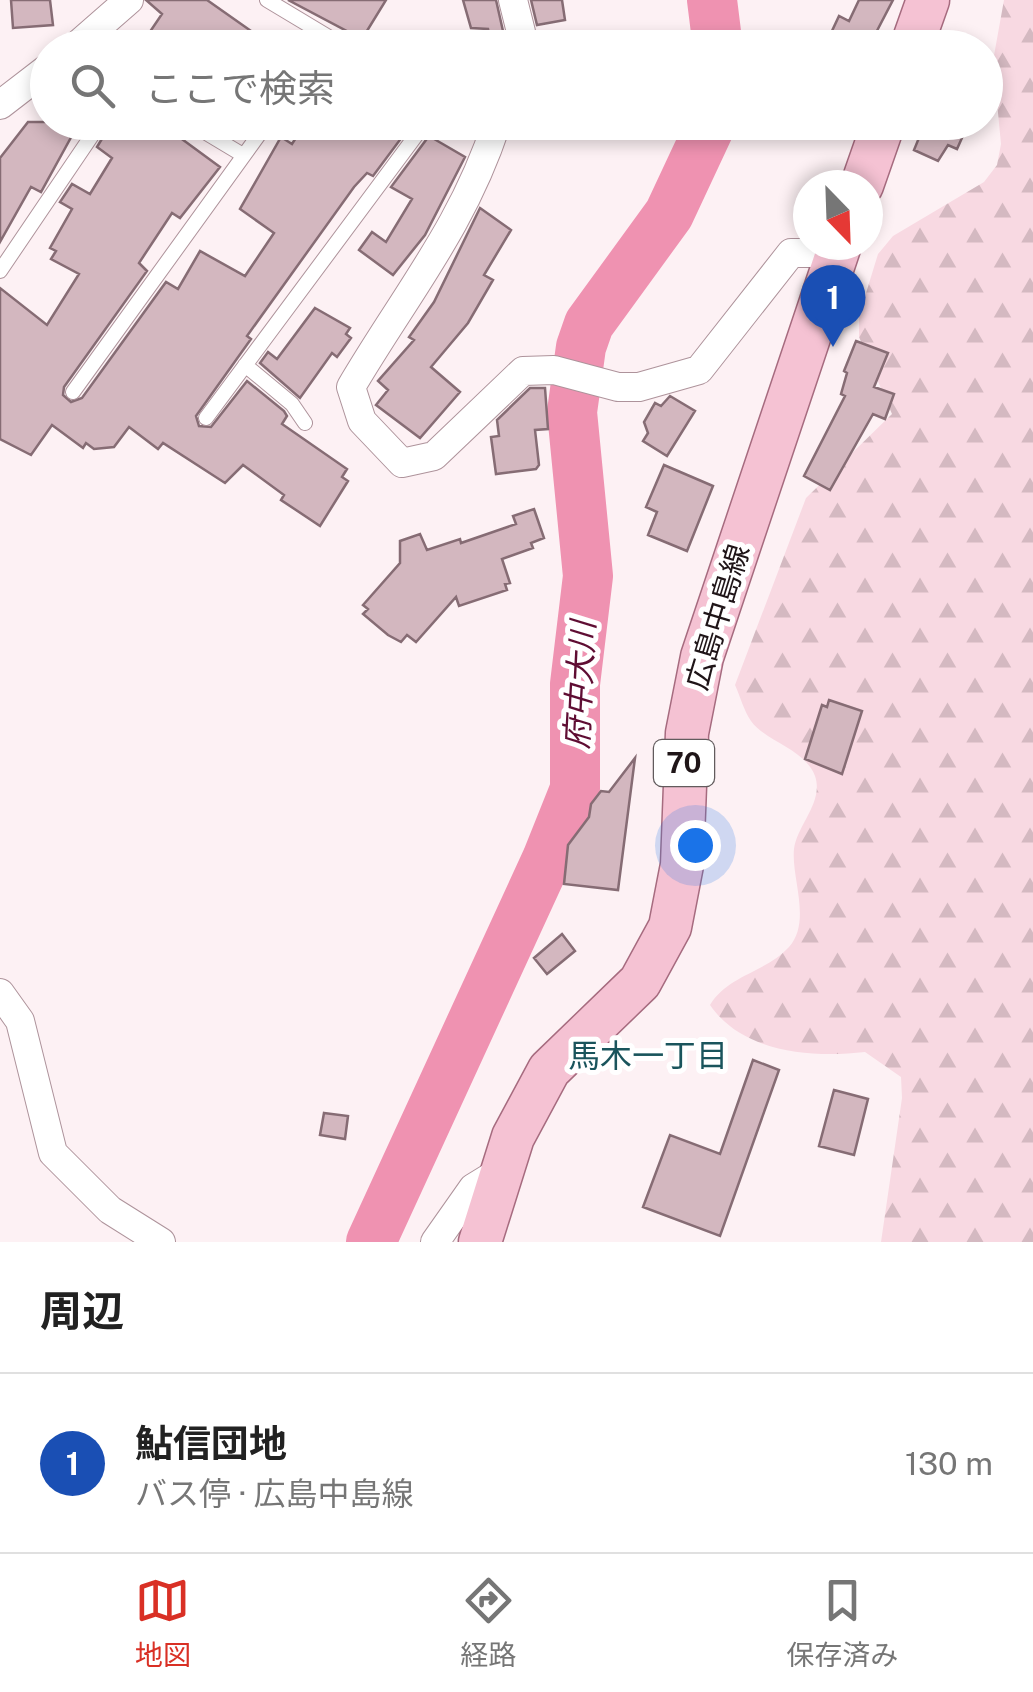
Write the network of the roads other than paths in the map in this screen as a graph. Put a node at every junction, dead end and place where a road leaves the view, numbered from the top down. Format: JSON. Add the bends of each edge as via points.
{"nodes":[{"id":1,"x":129,"y":0,"type":"edge"},
{"id":2,"x":267,"y":0,"type":"edge"},
{"id":3,"x":513,"y":0,"type":"edge"},
{"id":4,"x":928,"y":0,"type":"edge"},
{"id":5,"x":95,"y":30,"type":"edge"},
{"id":6,"x":312,"y":30,"type":"edge"},
{"id":7,"x":521,"y":30,"type":"edge"},
{"id":8,"x":917,"y":30,"type":"edge"},
{"id":9,"x":30,"y":82,"type":"edge"},
{"id":10,"x":0,"y":104,"type":"edge"},
{"id":11,"x":89,"y":140,"type":"edge"},
{"id":12,"x":219,"y":140,"type":"edge"},
{"id":13,"x":254,"y":140,"type":"edge"},
{"id":14,"x":413,"y":140,"type":"edge"},
{"id":15,"x":483,"y":140,"type":"edge"},
{"id":16,"x":878,"y":140,"type":"edge"},
{"id":17,"x":243,"y":154,"type":"junction"},
{"id":18,"x":867,"y":170,"type":"edge"},
{"id":19,"x":793,"y":252,"type":"edge"},
{"id":20,"x":835,"y":260,"type":"edge"},
{"id":21,"x":0,"y":271,"type":"edge"},
{"id":22,"x":245,"y":365,"type":"junction"},
{"id":23,"x":73,"y":392,"type":"dead end"},
{"id":24,"x":206,"y":418,"type":"dead end"},
{"id":25,"x":305,"y":423,"type":"dead end"},
{"id":26,"x":0,"y":993,"type":"edge"},
{"id":27,"x":499,"y":1172,"type":"junction"},
{"id":28,"x":161,"y":1242,"type":"edge"},
{"id":29,"x":435,"y":1242,"type":"edge"},
{"id":30,"x":480,"y":1242,"type":"edge"}],
"edges":[{"from":1,"to":5,"type":"street"},
{"from":2,"to":6,"type":"lane"},
{"from":3,"to":7,"type":"street"},
{"from":4,"to":8,"type":"main road"},
{"from":9,"to":10,"type":"street"},
{"from":11,"to":21,"type":"lane"},
{"from":12,"to":17,"type":"lane"},
{"from":13,"to":17,"type":"lane"},
{"from":14,"to":22,"type":"lane"},
{"from":15,"to":19,"type":"street","via":[[474,187],[416,291],[351,386],[362,421],[402,463],[434,456],[523,370],[640,387],[698,370]]},
{"from":16,"to":18,"type":"main road"},
{"from":17,"to":23,"type":"lane"},
{"from":20,"to":27,"type":"main road","name":"広島中島線","number":"70","via":[[697,676],[683,772],[682,865],[670,926],[640,982],[549,1070]]},
{"from":22,"to":24,"type":"lane"},
{"from":22,"to":25,"type":"lane"},
{"from":26,"to":28,"type":"street","via":[[20,1022],[53,1153],[110,1210]]},
{"from":27,"to":29,"type":"street","via":[[474,1188]]},
{"from":27,"to":30,"type":"main road","name":"広島中島線","number":"70"}]}
